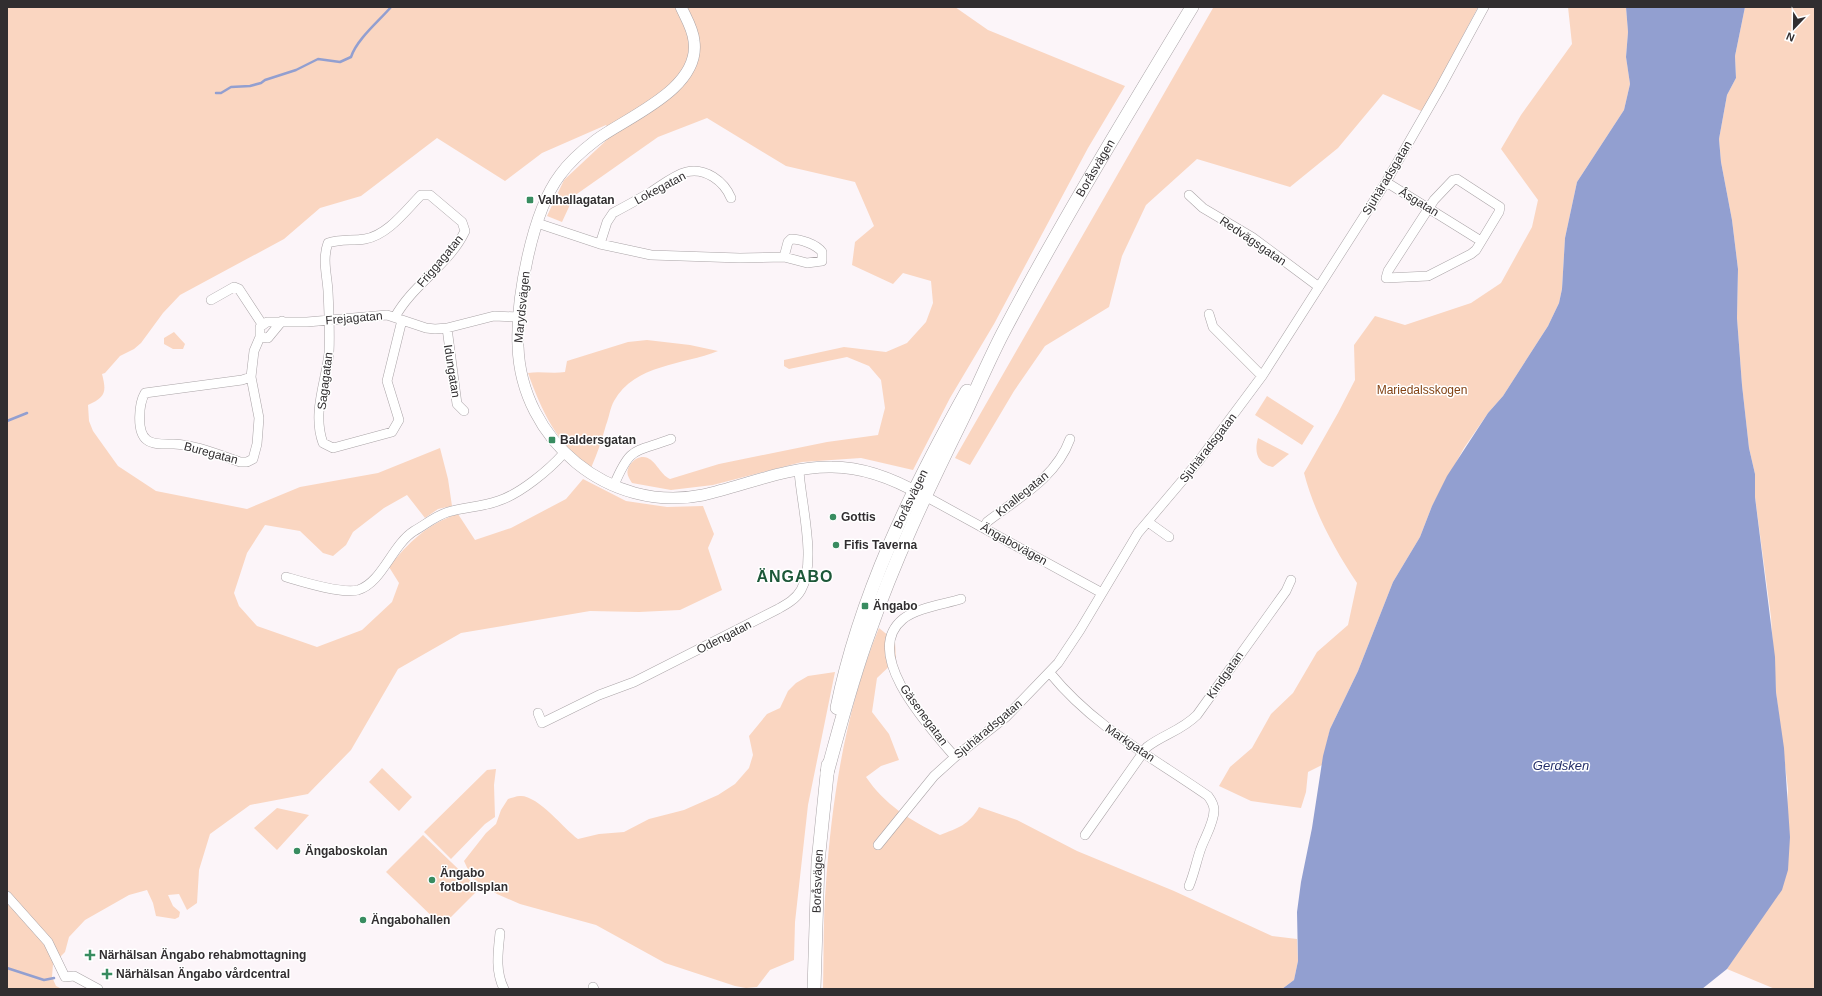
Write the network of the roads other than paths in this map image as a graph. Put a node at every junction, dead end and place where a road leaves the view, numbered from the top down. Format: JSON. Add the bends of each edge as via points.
{"nodes":[{"id":1,"x":681,"y":7,"type":"edge"},
{"id":2,"x":1192,"y":7,"type":"edge"},
{"id":3,"x":1484,"y":7,"type":"edge"},
{"id":4,"x":1386,"y":182,"type":"junction"},
{"id":5,"x":1189,"y":195,"type":"dead end"},
{"id":6,"x":731,"y":198,"type":"dead end"},
{"id":7,"x":1429,"y":208,"type":"junction"},
{"id":8,"x":537,"y":223,"type":"junction"},
{"id":9,"x":1481,"y":241,"type":"junction"},
{"id":10,"x":600,"y":244,"type":"junction"},
{"id":11,"x":784,"y":257,"type":"dead end"},
{"id":12,"x":1318,"y":287,"type":"junction"},
{"id":13,"x":211,"y":300,"type":"dead end"},
{"id":14,"x":1209,"y":314,"type":"dead end"},
{"id":15,"x":519,"y":316,"type":"junction"},
{"id":16,"x":399,"y":318,"type":"junction"},
{"id":17,"x":328,"y":320,"type":"junction"},
{"id":18,"x":282,"y":321,"type":"junction"},
{"id":19,"x":262,"y":324,"type":"junction"},
{"id":20,"x":447,"y":328,"type":"junction"},
{"id":21,"x":260,"y":337,"type":"junction"},
{"id":22,"x":1262,"y":376,"type":"junction"},
{"id":23,"x":251,"y":377,"type":"junction"},
{"id":24,"x":464,"y":411,"type":"dead end"},
{"id":25,"x":671,"y":439,"type":"dead end"},
{"id":26,"x":1070,"y":439,"type":"dead end"},
{"id":27,"x":564,"y":453,"type":"junction"},
{"id":28,"x":799,"y":470,"type":"junction"},
{"id":29,"x":614,"y":485,"type":"junction"},
{"id":30,"x":920,"y":493,"type":"junction"},
{"id":31,"x":1148,"y":522,"type":"junction"},
{"id":32,"x":984,"y":527,"type":"junction"},
{"id":33,"x":1169,"y":537,"type":"dead end"},
{"id":34,"x":286,"y":577,"type":"dead end"},
{"id":35,"x":1291,"y":580,"type":"dead end"},
{"id":36,"x":1102,"y":593,"type":"junction"},
{"id":37,"x":961,"y":600,"type":"dead end"},
{"id":38,"x":1050,"y":673,"type":"junction"},
{"id":39,"x":538,"y":713,"type":"dead end"},
{"id":40,"x":1143,"y":752,"type":"junction"},
{"id":41,"x":955,"y":757,"type":"junction"},
{"id":42,"x":1085,"y":835,"type":"dead end"},
{"id":43,"x":878,"y":845,"type":"dead end"},
{"id":44,"x":1189,"y":886,"type":"dead end"},
{"id":45,"x":7,"y":896,"type":"edge"},
{"id":46,"x":500,"y":933,"type":"dead end"},
{"id":47,"x":98,"y":989,"type":"edge"},
{"id":48,"x":504,"y":989,"type":"edge"},
{"id":49,"x":814,"y":989,"type":"edge"}],
"edges":[{"from":1,"to":8,"type":"street","name":"Marydsvägen","via":[[695,41],[694,53],[680,81],[664,97],[597,139],[577,156],[559,176]]},
{"from":2,"to":30,"type":"main road","name":"Boråsvägen","via":[[1076,202],[1004,332]]},
{"from":3,"to":4,"type":"street","name":"Sjuhäradsgatan"},
{"from":4,"to":7,"type":"street","name":"Åsgatan"},
{"from":4,"to":12,"type":"street","name":"Sjuhäradsgatan"},
{"from":5,"to":12,"type":"street","name":"Redvägsgatan","via":[[1203,208],[1246,233]]},
{"from":6,"to":10,"type":"street","name":"Lokegatan","via":[[727,187],[719,180],[699,172],[687,172],[672,178],[613,214],[607,222]]},
{"from":7,"to":9,"type":"street","name":"Åsgatan"},
{"from":7,"to":9,"type":"street","via":[[1453,180],[1457,179],[1498,205],[1499,212]]},
{"from":7,"to":9,"type":"street","via":[[1386,278],[1428,276],[1471,254]]},
{"from":8,"to":10,"type":"street"},
{"from":8,"to":15,"type":"street","name":"Marydsvägen","via":[[527,260]]},
{"from":10,"to":11,"type":"street","via":[[651,255]]},
{"from":12,"to":22,"type":"street","name":"Sjuhäradsgatan"},
{"from":13,"to":19,"type":"street","via":[[234,287],[239,289]]},
{"from":14,"to":22,"type":"street","via":[[1213,327]]},
{"from":15,"to":20,"type":"street","name":"Frejagatan","via":[[494,316]]},
{"from":15,"to":27,"type":"street","name":"Marydsvägen","via":[[518,349],[530,400],[541,423]]},
{"from":16,"to":17,"type":"street","name":"Frejagatan","via":[[386,315]]},
{"from":16,"to":17,"type":"street","name":"Sagagatan","via":[[387,381],[399,420],[397,426],[392,432],[332,448],[323,443],[320,436],[320,394],[329,353]]},
{"from":16,"to":17,"type":"street","name":"Friggagatan","via":[[401,306],[442,262],[465,231],[462,222],[430,195],[421,195],[387,229],[366,239],[328,243],[324,252]]},
{"from":16,"to":20,"type":"street","name":"Frejagatan","via":[[426,328]]},
{"from":17,"to":18,"type":"street","name":"Frejagatan"},
{"from":18,"to":19,"type":"street","name":"Frejagatan"},
{"from":18,"to":21,"type":"street","via":[[268,338]]},
{"from":19,"to":21,"type":"street"},
{"from":20,"to":24,"type":"street","name":"Idungatan","via":[[457,404]]},
{"from":21,"to":23,"type":"street","name":"Buregatan","via":[[254,351]]},
{"from":22,"to":31,"type":"street","name":"Sjuhäradsgatan","via":[[1198,462]]},
{"from":23,"to":23,"type":"street","name":"Buregatan","via":[[259,418],[253,459],[247,462],[180,444],[159,444],[148,441],[143,436],[139,409],[145,393]]},
{"from":25,"to":29,"type":"street","via":[[636,450],[628,458]]},
{"from":26,"to":32,"type":"street","name":"Knallegatan","via":[[1067,448],[1042,481]]},
{"from":27,"to":29,"type":"street","name":"Marydsvägen","via":[[585,470]]},
{"from":27,"to":34,"type":"street","via":[[535,479],[508,497],[483,506],[438,516],[410,533],[373,580],[362,588],[348,591]]},
{"from":28,"to":29,"type":"street","name":"Marydsvägen","via":[[703,495],[677,498],[643,494]]},
{"from":28,"to":30,"type":"street","name":"Marydsvägen","via":[[832,467],[880,474]]},
{"from":28,"to":39,"type":"street","name":"Odengatan","via":[[808,566],[801,591],[793,600],[634,682],[599,695],[554,718],[542,723]]},
{"from":30,"to":32,"type":"street","name":"Ängabovägen"},
{"from":30,"to":49,"type":"main road","name":"Boråsvägen","via":[[856,669],[828,773],[818,862]]},
{"from":31,"to":33,"type":"street"},
{"from":31,"to":36,"type":"street","name":"Sjuhäradsgatan","via":[[1127,550]]},
{"from":32,"to":36,"type":"street","name":"Ängabovägen"},
{"from":35,"to":40,"type":"street","name":"Kindgatan","via":[[1286,591],[1197,716],[1173,734],[1156,740]]},
{"from":36,"to":38,"type":"street","name":"Sjuhäradsgatan"},
{"from":37,"to":41,"type":"street","name":"Gäsenegatan","via":[[904,617],[892,634],[889,644],[893,665],[913,705]]},
{"from":38,"to":40,"type":"street","name":"Markgatan","via":[[1081,707],[1105,727]]},
{"from":38,"to":41,"type":"street","name":"Sjuhäradsgatan","via":[[1006,718]]},
{"from":40,"to":42,"type":"street","name":"Kindgatan"},
{"from":40,"to":44,"type":"street","name":"Markgatan","via":[[1208,796],[1214,808]]},
{"from":41,"to":43,"type":"street","name":"Sjuhäradsgatan","via":[[923,788]]},
{"from":45,"to":47,"type":"street","via":[[48,942],[65,977],[74,976]]},
{"from":46,"to":48,"type":"street","via":[[497,957],[499,979]]}]}
